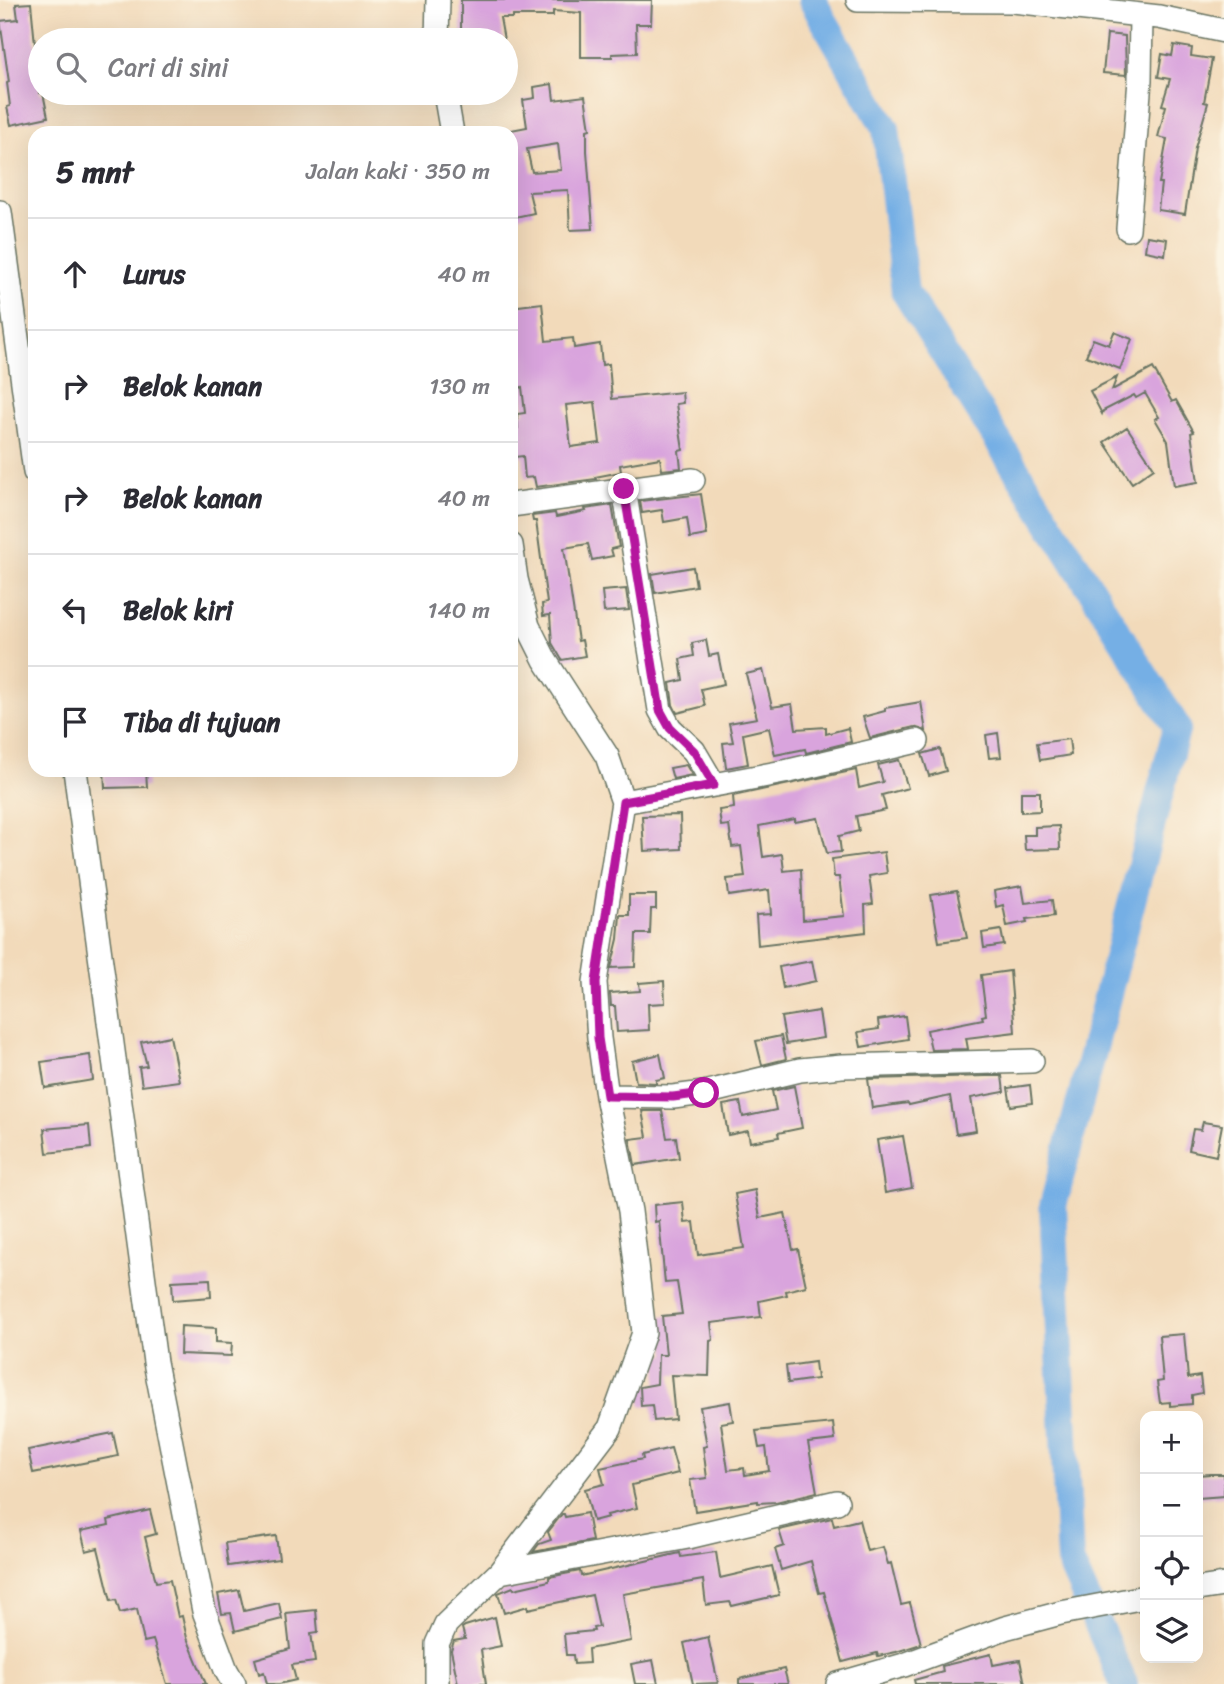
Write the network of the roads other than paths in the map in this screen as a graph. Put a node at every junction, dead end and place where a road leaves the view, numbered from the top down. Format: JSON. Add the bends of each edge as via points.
{"nodes":[{"id":1,"x":438,"y":0,"type":"edge"},
{"id":2,"x":858,"y":0,"type":"edge"},
{"id":3,"x":1141,"y":16,"type":"junction"},
{"id":4,"x":437,"y":28,"type":"edge"},
{"id":5,"x":1224,"y":31,"type":"edge"},
{"id":6,"x":447,"y":105,"type":"edge"},
{"id":7,"x":451,"y":126,"type":"edge"},
{"id":8,"x":0,"y":212,"type":"edge"},
{"id":9,"x":1128,"y":229,"type":"dead end"},
{"id":10,"x":28,"y":420,"type":"edge"},
{"id":11,"x":692,"y":480,"type":"dead end"},
{"id":12,"x":624,"y":489,"type":"junction"},
{"id":13,"x":518,"y":504,"type":"edge"},
{"id":14,"x":518,"y":587,"type":"edge"},
{"id":15,"x":917,"y":741,"type":"dead end"},
{"id":16,"x":76,"y":777,"type":"edge"},
{"id":17,"x":714,"y":785,"type":"junction"},
{"id":18,"x":623,"y":802,"type":"junction"},
{"id":19,"x":1032,"y":1061,"type":"dead end"},
{"id":20,"x":607,"y":1096,"type":"junction"},
{"id":21,"x":837,"y":1502,"type":"dead end"},
{"id":22,"x":499,"y":1572,"type":"junction"},
{"id":23,"x":1224,"y":1585,"type":"edge"},
{"id":24,"x":1203,"y":1588,"type":"edge"},
{"id":25,"x":1140,"y":1599,"type":"edge"},
{"id":26,"x":234,"y":1684,"type":"edge"},
{"id":27,"x":437,"y":1684,"type":"edge"},
{"id":28,"x":838,"y":1684,"type":"edge"}],
"edges":[{"from":1,"to":4,"type":"street"},
{"from":2,"to":3,"type":"street","via":[[1013,1]]},
{"from":3,"to":5,"type":"street"},
{"from":3,"to":9,"type":"street"},
{"from":6,"to":7,"type":"street"},
{"from":8,"to":10,"type":"street"},
{"from":11,"to":12,"type":"street"},
{"from":12,"to":13,"type":"street"},
{"from":12,"to":17,"type":"street","via":[[660,710],[670,728],[694,751]]},
{"from":14,"to":18,"type":"street","via":[[528,626],[607,756]]},
{"from":15,"to":17,"type":"street"},
{"from":16,"to":26,"type":"street","via":[[155,1362],[204,1611]]},
{"from":17,"to":18,"type":"street"},
{"from":18,"to":20,"type":"street","via":[[596,982]]},
{"from":19,"to":20,"type":"street","via":[[842,1066],[800,1070],[673,1097]]},
{"from":20,"to":22,"type":"street","via":[[631,1211],[644,1333],[610,1427]]},
{"from":21,"to":22,"type":"street","via":[[688,1537]]},
{"from":22,"to":27,"type":"street","via":[[446,1624],[437,1644]]},
{"from":23,"to":24,"type":"street"},
{"from":25,"to":28,"type":"street","via":[[1005,1628]]}]}
